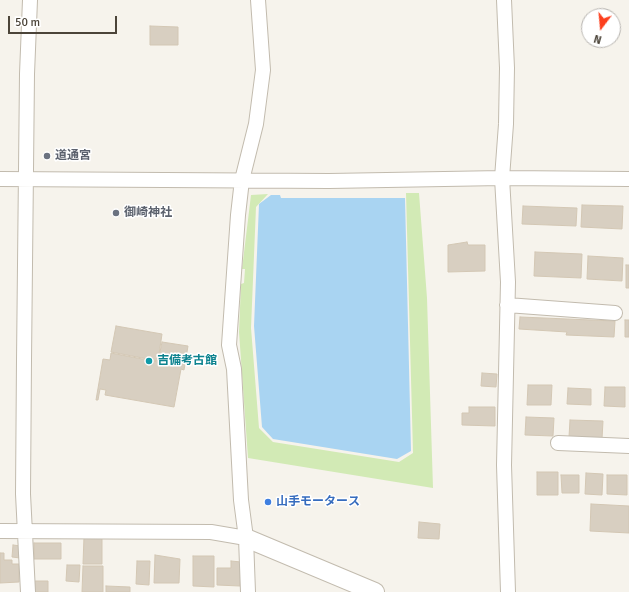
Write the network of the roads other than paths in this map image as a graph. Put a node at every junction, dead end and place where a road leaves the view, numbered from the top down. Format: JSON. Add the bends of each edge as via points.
{"nodes":[{"id":1,"x":30,"y":0,"type":"edge"},
{"id":2,"x":258,"y":0,"type":"edge"},
{"id":3,"x":504,"y":0,"type":"edge"},
{"id":4,"x":502,"y":178,"type":"junction"},
{"id":5,"x":0,"y":179,"type":"edge"},
{"id":6,"x":26,"y":179,"type":"junction"},
{"id":7,"x":629,"y":179,"type":"edge"},
{"id":8,"x":242,"y":180,"type":"junction"},
{"id":9,"x":507,"y":305,"type":"junction"},
{"id":10,"x":615,"y":313,"type":"dead end"},
{"id":11,"x":558,"y":443,"type":"dead end"},
{"id":12,"x":629,"y":446,"type":"edge"},
{"id":13,"x":25,"y":530,"type":"junction"},
{"id":14,"x":0,"y":531,"type":"edge"},
{"id":15,"x":246,"y":538,"type":"junction"},
{"id":16,"x":28,"y":592,"type":"edge"},
{"id":17,"x":248,"y":592,"type":"edge"},
{"id":18,"x":375,"y":592,"type":"edge"},
{"id":19,"x":508,"y":592,"type":"edge"}],
"edges":[{"from":1,"to":6,"type":"street"},
{"from":2,"to":8,"type":"street","via":[[263,70],[256,124]]},
{"from":3,"to":4,"type":"street","via":[[507,68]]},
{"from":4,"to":7,"type":"street"},
{"from":4,"to":8,"type":"street","via":[[329,182]]},
{"from":4,"to":9,"type":"street"},
{"from":5,"to":6,"type":"street"},
{"from":6,"to":8,"type":"street"},
{"from":6,"to":13,"type":"street"},
{"from":8,"to":15,"type":"street","via":[[234,251],[229,345],[234,369],[241,500]]},
{"from":9,"to":10,"type":"street"},
{"from":9,"to":19,"type":"street","via":[[504,465]]},
{"from":11,"to":12,"type":"street"},
{"from":13,"to":14,"type":"street"},
{"from":13,"to":15,"type":"street","via":[[211,532]]},
{"from":13,"to":16,"type":"street"},
{"from":15,"to":17,"type":"street"},
{"from":15,"to":18,"type":"street"}]}
